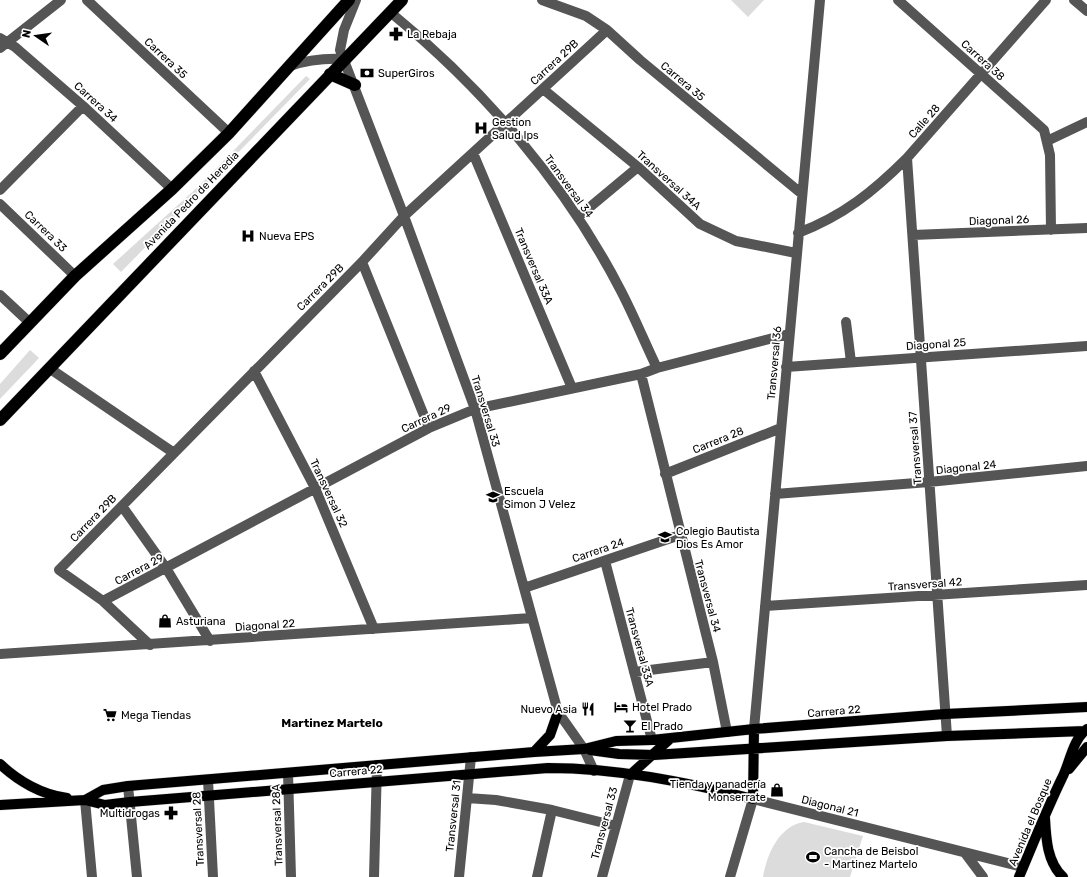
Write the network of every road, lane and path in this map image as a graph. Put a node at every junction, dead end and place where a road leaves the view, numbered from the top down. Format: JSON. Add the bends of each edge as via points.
{"nodes":[{"id":1,"x":61,"y":0,"type":"edge"},
{"id":2,"x":87,"y":0,"type":"edge"},
{"id":3,"x":349,"y":0,"type":"edge"},
{"id":4,"x":356,"y":0,"type":"edge"},
{"id":5,"x":402,"y":0,"type":"edge"},
{"id":6,"x":542,"y":0,"type":"edge"},
{"id":7,"x":820,"y":0,"type":"edge"},
{"id":8,"x":898,"y":0,"type":"edge"},
{"id":9,"x":1046,"y":0,"type":"edge"},
{"id":10,"x":1074,"y":0,"type":"edge"},
{"id":11,"x":1087,"y":11,"type":"edge"},
{"id":12,"x":390,"y":12,"type":"junction"},
{"id":13,"x":607,"y":30,"type":"junction"},
{"id":14,"x":2,"y":43,"type":"edge"},
{"id":15,"x":346,"y":59,"type":"junction"},
{"id":16,"x":290,"y":66,"type":"junction"},
{"id":17,"x":330,"y":74,"type":"junction"},
{"id":18,"x":981,"y":74,"type":"junction"},
{"id":19,"x":355,"y":85,"type":"junction"},
{"id":20,"x":543,"y":89,"type":"junction"},
{"id":21,"x":83,"y":106,"type":"junction"},
{"id":22,"x":1087,"y":122,"type":"edge"},
{"id":23,"x":506,"y":123,"type":"junction"},
{"id":24,"x":229,"y":133,"type":"junction"},
{"id":25,"x":1047,"y":141,"type":"junction"},
{"id":26,"x":473,"y":153,"type":"junction"},
{"id":27,"x":907,"y":158,"type":"junction"},
{"id":28,"x":638,"y":167,"type":"junction"},
{"id":29,"x":172,"y":188,"type":"junction"},
{"id":30,"x":0,"y":190,"type":"edge"},
{"id":31,"x":802,"y":194,"type":"junction"},
{"id":32,"x":0,"y":204,"type":"edge"},
{"id":33,"x":404,"y":216,"type":"junction"},
{"id":34,"x":578,"y":217,"type":"junction"},
{"id":35,"x":1087,"y":228,"type":"edge"},
{"id":36,"x":1051,"y":230,"type":"junction"},
{"id":37,"x":798,"y":233,"type":"junction"},
{"id":38,"x":913,"y":235,"type":"junction"},
{"id":39,"x":796,"y":253,"type":"junction"},
{"id":40,"x":362,"y":262,"type":"junction"},
{"id":41,"x":75,"y":276,"type":"junction"},
{"id":42,"x":0,"y":295,"type":"edge"},
{"id":43,"x":29,"y":322,"type":"junction"},
{"id":44,"x":846,"y":322,"type":"dead end"},
{"id":45,"x":789,"y":334,"type":"junction"},
{"id":46,"x":1087,"y":346,"type":"edge"},
{"id":47,"x":0,"y":354,"type":"edge"},
{"id":48,"x":921,"y":357,"type":"junction"},
{"id":49,"x":851,"y":362,"type":"junction"},
{"id":50,"x":786,"y":367,"type":"junction"},
{"id":51,"x":49,"y":368,"type":"junction"},
{"id":52,"x":657,"y":368,"type":"junction"},
{"id":53,"x":254,"y":371,"type":"junction"},
{"id":54,"x":641,"y":374,"type":"junction"},
{"id":55,"x":572,"y":388,"type":"junction"},
{"id":56,"x":474,"y":409,"type":"junction"},
{"id":57,"x":0,"y":420,"type":"edge"},
{"id":58,"x":429,"y":428,"type":"junction"},
{"id":59,"x":781,"y":428,"type":"junction"},
{"id":60,"x":174,"y":453,"type":"junction"},
{"id":61,"x":1087,"y":466,"type":"edge"},
{"id":62,"x":665,"y":474,"type":"junction"},
{"id":63,"x":929,"y":482,"type":"junction"},
{"id":64,"x":315,"y":488,"type":"junction"},
{"id":65,"x":775,"y":494,"type":"junction"},
{"id":66,"x":122,"y":506,"type":"junction"},
{"id":67,"x":680,"y":535,"type":"junction"},
{"id":68,"x":605,"y":561,"type":"junction"},
{"id":69,"x":166,"y":568,"type":"junction"},
{"id":70,"x":1087,"y":585,"type":"edge"},
{"id":71,"x":524,"y":588,"type":"junction"},
{"id":72,"x":937,"y":595,"type":"junction"},
{"id":73,"x":104,"y":601,"type":"junction"},
{"id":74,"x":765,"y":606,"type":"junction"},
{"id":75,"x":532,"y":618,"type":"junction"},
{"id":76,"x":374,"y":629,"type":"junction"},
{"id":77,"x":210,"y":640,"type":"junction"},
{"id":78,"x":150,"y":644,"type":"junction"},
{"id":79,"x":0,"y":654,"type":"edge"},
{"id":80,"x":713,"y":662,"type":"junction"},
{"id":81,"x":634,"y":672,"type":"junction"},
{"id":82,"x":1087,"y":707,"type":"edge"},
{"id":83,"x":558,"y":712,"type":"junction"},
{"id":84,"x":945,"y":714,"type":"junction"},
{"id":85,"x":754,"y":729,"type":"junction"},
{"id":86,"x":1086,"y":730,"type":"edge"},
{"id":87,"x":727,"y":732,"type":"junction"},
{"id":88,"x":946,"y":736,"type":"junction"},
{"id":89,"x":671,"y":738,"type":"junction"},
{"id":90,"x":652,"y":740,"type":"junction"},
{"id":91,"x":1087,"y":747,"type":"edge"},
{"id":92,"x":754,"y":748,"type":"junction"},
{"id":93,"x":584,"y":749,"type":"junction"},
{"id":94,"x":534,"y":752,"type":"junction"},
{"id":95,"x":654,"y":755,"type":"junction"},
{"id":96,"x":471,"y":757,"type":"junction"},
{"id":97,"x":0,"y":764,"type":"edge"},
{"id":98,"x":377,"y":765,"type":"junction"},
{"id":99,"x":594,"y":770,"type":"junction"},
{"id":100,"x":288,"y":773,"type":"junction"},
{"id":101,"x":469,"y":774,"type":"junction"},
{"id":102,"x":630,"y":775,"type":"junction"},
{"id":103,"x":1062,"y":778,"type":"junction"},
{"id":104,"x":208,"y":780,"type":"junction"},
{"id":105,"x":377,"y":782,"type":"junction"},
{"id":106,"x":128,"y":786,"type":"junction"},
{"id":107,"x":289,"y":789,"type":"junction"},
{"id":108,"x":208,"y":795,"type":"junction"},
{"id":109,"x":467,"y":798,"type":"junction"},
{"id":110,"x":0,"y":799,"type":"edge"},
{"id":111,"x":754,"y":799,"type":"junction"},
{"id":112,"x":85,"y":800,"type":"junction"},
{"id":113,"x":130,"y":802,"type":"junction"},
{"id":114,"x":0,"y":805,"type":"edge"},
{"id":115,"x":552,"y":810,"type":"junction"},
{"id":116,"x":1044,"y":814,"type":"junction"},
{"id":117,"x":616,"y":826,"type":"junction"},
{"id":118,"x":966,"y":853,"type":"junction"},
{"id":119,"x":1021,"y":872,"type":"edge"},
{"id":120,"x":92,"y":877,"type":"edge"},
{"id":121,"x":137,"y":877,"type":"edge"},
{"id":122,"x":212,"y":877,"type":"edge"},
{"id":123,"x":291,"y":877,"type":"edge"},
{"id":124,"x":374,"y":877,"type":"edge"},
{"id":125,"x":459,"y":877,"type":"edge"},
{"id":126,"x":537,"y":877,"type":"edge"},
{"id":127,"x":602,"y":877,"type":"edge"},
{"id":128,"x":730,"y":877,"type":"edge"},
{"id":129,"x":983,"y":877,"type":"edge"},
{"id":130,"x":1063,"y":877,"type":"edge"}],
"edges":[{"from":1,"to":14,"type":"street"},
{"from":2,"to":24,"type":"street","name":"Carrera 35"},
{"from":3,"to":16,"type":"highway","name":"Avenida Pedro de Heredia"},
{"from":4,"to":15,"type":"street","name":"Transversal 33","via":[[342,36],[340,50]]},
{"from":5,"to":12,"type":"highway","name":"Avenida Pedro de Heredia"},
{"from":6,"to":13,"type":"street","name":"Carrera 35","via":[[586,16]]},
{"from":7,"to":31,"type":"street","name":"Transversal 36"},
{"from":8,"to":18,"type":"street","name":"Carrera 38"},
{"from":9,"to":18,"type":"street","name":"Calle 28"},
{"from":10,"to":11,"type":"street"},
{"from":12,"to":15,"type":"highway","name":"Avenida Pedro de Heredia"},
{"from":12,"to":23,"type":"street","name":"Transversal 34","via":[[454,68]]},
{"from":13,"to":20,"type":"street","name":"Carrera 29B"},
{"from":13,"to":31,"type":"street","name":"Carrera 35"},
{"from":14,"to":21,"type":"street","name":"Carrera 34"},
{"from":15,"to":16,"type":"street","via":[[316,59]]},
{"from":15,"to":17,"type":"highway","name":"Avenida Pedro de Heredia"},
{"from":15,"to":19,"type":"street","name":"Transversal 33"},
{"from":16,"to":24,"type":"highway","name":"Avenida Pedro de Heredia"},
{"from":17,"to":19,"type":"highway"},
{"from":17,"to":51,"type":"highway","name":"Avenida Pedro de Heredia"},
{"from":18,"to":25,"type":"street","name":"Carrera 38","via":[[1044,130]]},
{"from":18,"to":27,"type":"street","name":"Calle 28"},
{"from":19,"to":33,"type":"street","name":"Transversal 33"},
{"from":20,"to":23,"type":"street","name":"Carrera 29B"},
{"from":20,"to":28,"type":"street","name":"Transversal 34A"},
{"from":21,"to":29,"type":"street","name":"Carrera 34"},
{"from":21,"to":30,"type":"street"},
{"from":22,"to":25,"type":"street"},
{"from":23,"to":26,"type":"street","name":"Carrera 29B"},
{"from":23,"to":34,"type":"street","name":"Transversal 34"},
{"from":24,"to":29,"type":"highway","name":"Avenida Pedro de Heredia"},
{"from":25,"to":36,"type":"street","via":[[1050,155]]},
{"from":26,"to":33,"type":"street","name":"Carrera 29B"},
{"from":26,"to":55,"type":"street","name":"Transversal 33A"},
{"from":27,"to":37,"type":"street","name":"Calle 28","via":[[861,200],[835,217]]},
{"from":27,"to":38,"type":"street","name":"Transversal 37"},
{"from":28,"to":34,"type":"street"},
{"from":28,"to":39,"type":"street","name":"Transversal 34A","via":[[700,224],[736,242]]},
{"from":29,"to":41,"type":"highway","name":"Avenida Pedro de Heredia"},
{"from":31,"to":37,"type":"street","name":"Transversal 36"},
{"from":32,"to":41,"type":"street","name":"Carrera 33"},
{"from":33,"to":40,"type":"street","name":"Carrera 29B"},
{"from":33,"to":56,"type":"street","name":"Transversal 33"},
{"from":34,"to":52,"type":"street","name":"Transversal 34","via":[[621,291]]},
{"from":35,"to":36,"type":"street","name":"Diagonal 26"},
{"from":36,"to":38,"type":"street","name":"Diagonal 26"},
{"from":37,"to":39,"type":"street","name":"Transversal 36"},
{"from":38,"to":48,"type":"street","name":"Transversal 37"},
{"from":39,"to":45,"type":"street","name":"Transversal 36"},
{"from":40,"to":53,"type":"street","name":"Carrera 29B"},
{"from":40,"to":58,"type":"street"},
{"from":41,"to":43,"type":"highway","name":"Avenida Pedro de Heredia"},
{"from":42,"to":43,"type":"street"},
{"from":43,"to":47,"type":"highway","name":"Avenida Pedro de Heredia"},
{"from":44,"to":49,"type":"street"},
{"from":45,"to":50,"type":"street","name":"Transversal 36"},
{"from":45,"to":52,"type":"street","name":"Carrera 29"},
{"from":46,"to":48,"type":"street","name":"Diagonal 25"},
{"from":48,"to":49,"type":"street","name":"Diagonal 25"},
{"from":48,"to":63,"type":"street","name":"Transversal 37"},
{"from":49,"to":50,"type":"street","name":"Diagonal 25"},
{"from":50,"to":59,"type":"street","name":"Transversal 36"},
{"from":51,"to":57,"type":"highway","name":"Avenida Pedro de Heredia"},
{"from":51,"to":60,"type":"street"},
{"from":52,"to":54,"type":"street","name":"Carrera 29"},
{"from":53,"to":60,"type":"street","name":"Carrera 29B"},
{"from":53,"to":64,"type":"street","name":"Transversal 32"},
{"from":54,"to":55,"type":"street","name":"Carrera 29"},
{"from":54,"to":62,"type":"street","name":"Transversal 34"},
{"from":55,"to":56,"type":"street","name":"Carrera 29"},
{"from":56,"to":58,"type":"street","name":"Carrera 29"},
{"from":56,"to":71,"type":"street","name":"Transversal 33"},
{"from":58,"to":64,"type":"street","name":"Carrera 29"},
{"from":59,"to":62,"type":"street","name":"Carrera 28"},
{"from":59,"to":65,"type":"street","name":"Transversal 36"},
{"from":60,"to":66,"type":"street","name":"Carrera 29B"},
{"from":61,"to":63,"type":"street","name":"Diagonal 24"},
{"from":62,"to":67,"type":"street","name":"Transversal 34"},
{"from":63,"to":65,"type":"street","name":"Diagonal 24"},
{"from":63,"to":72,"type":"street","name":"Transversal 37"},
{"from":64,"to":69,"type":"street","name":"Carrera 29"},
{"from":64,"to":76,"type":"street","name":"Transversal 32"},
{"from":65,"to":74,"type":"street","name":"Transversal 36"},
{"from":66,"to":69,"type":"street"},
{"from":66,"to":73,"type":"street","name":"Carrera 29B","via":[[59,570]]},
{"from":67,"to":68,"type":"street","name":"Carrera 24"},
{"from":67,"to":80,"type":"street","name":"Transversal 34"},
{"from":68,"to":71,"type":"street","name":"Carrera 24"},
{"from":68,"to":81,"type":"street","name":"Transversal 33A"},
{"from":69,"to":73,"type":"street","name":"Carrera 29"},
{"from":69,"to":77,"type":"street"},
{"from":70,"to":72,"type":"street","name":"Transversal 42"},
{"from":71,"to":75,"type":"street","name":"Transversal 33"},
{"from":72,"to":74,"type":"street","name":"Transversal 42"},
{"from":72,"to":84,"type":"street","name":"Transversal 37"},
{"from":73,"to":78,"type":"street"},
{"from":74,"to":85,"type":"street","name":"Transversal 36"},
{"from":75,"to":76,"type":"street","name":"Diagonal 22"},
{"from":75,"to":83,"type":"street","name":"Transversal 33"},
{"from":76,"to":77,"type":"street","name":"Diagonal 22"},
{"from":77,"to":78,"type":"street","name":"Diagonal 22"},
{"from":78,"to":79,"type":"street","name":"Diagonal 22"},
{"from":80,"to":81,"type":"street"},
{"from":80,"to":87,"type":"street","name":"Transversal 34"},
{"from":81,"to":90,"type":"street","name":"Transversal 33A"},
{"from":82,"to":84,"type":"main road","name":"Carrera 22"},
{"from":83,"to":93,"type":"street","name":"Transversal 33"},
{"from":83,"to":94,"type":"main road","via":[[550,735]]},
{"from":84,"to":85,"type":"main road","name":"Carrera 22"},
{"from":84,"to":88,"type":"street","name":"Transversal 37"},
{"from":85,"to":87,"type":"main road","name":"Carrera 22"},
{"from":85,"to":92,"type":"main road"},
{"from":86,"to":88,"type":"main road","name":"Carrera 22"},
{"from":86,"to":103,"type":"main road","name":"Avenida el Bosque","via":[[1074,747]]},
{"from":87,"to":89,"type":"main road","name":"Carrera 22"},
{"from":88,"to":92,"type":"main road","name":"Carrera 22"},
{"from":89,"to":90,"type":"main road","name":"Carrera 22"},
{"from":89,"to":95,"type":"main road"},
{"from":90,"to":93,"type":"main road","name":"Carrera 22","via":[[616,741]]},
{"from":91,"to":103,"type":"main road","name":"Avenida el Bosque"},
{"from":92,"to":95,"type":"main road","name":"Carrera 22"},
{"from":92,"to":111,"type":"main road"},
{"from":93,"to":94,"type":"main road","name":"Carrera 22"},
{"from":93,"to":95,"type":"main road","name":"Carrera 22"},
{"from":93,"to":99,"type":"street","name":"Transversal 33"},
{"from":94,"to":96,"type":"main road","name":"Carrera 22"},
{"from":95,"to":102,"type":"main road"},
{"from":96,"to":98,"type":"main road","name":"Carrera 22"},
{"from":96,"to":101,"type":"street","name":"Transversal 31"},
{"from":97,"to":112,"type":"main road","via":[[25,783],[44,792],[64,798]]},
{"from":98,"to":100,"type":"main road","name":"Carrera 22"},
{"from":98,"to":105,"type":"street"},
{"from":99,"to":101,"type":"main road","name":"Carrera 22","via":[[548,768]]},
{"from":99,"to":102,"type":"main road","name":"Carrera 22"},
{"from":100,"to":104,"type":"main road","name":"Carrera 22"},
{"from":100,"to":107,"type":"street","name":"Transversal 28A"},
{"from":101,"to":105,"type":"main road","name":"Carrera 22"},
{"from":101,"to":109,"type":"street","name":"Transversal 31"},
{"from":102,"to":111,"type":"main road","name":"Diagonal 21","via":[[694,784]]},
{"from":102,"to":117,"type":"street","name":"Transversal 33"},
{"from":103,"to":116,"type":"main road","name":"Avenida el Bosque"},
{"from":104,"to":106,"type":"main road","name":"Carrera 22"},
{"from":104,"to":108,"type":"street","name":"Transversal 28"},
{"from":105,"to":107,"type":"main road","name":"Carrera 22"},
{"from":105,"to":124,"type":"street"},
{"from":106,"to":112,"type":"main road","name":"Carrera 22","via":[[103,790]]},
{"from":106,"to":113,"type":"street"},
{"from":107,"to":108,"type":"main road","name":"Carrera 22"},
{"from":107,"to":123,"type":"street","name":"Transversal 28A"},
{"from":108,"to":113,"type":"main road","name":"Carrera 22"},
{"from":108,"to":122,"type":"street","name":"Transversal 28"},
{"from":109,"to":115,"type":"street","via":[[496,800]]},
{"from":109,"to":125,"type":"street","name":"Transversal 31"},
{"from":110,"to":114,"type":"main road"},
{"from":111,"to":118,"type":"street","name":"Diagonal 21"},
{"from":111,"to":128,"type":"street"},
{"from":112,"to":113,"type":"main road","name":"Carrera 22","via":[[104,805]]},
{"from":112,"to":114,"type":"main road","name":"Carrera 22"},
{"from":112,"to":120,"type":"street"},
{"from":113,"to":121,"type":"street"},
{"from":115,"to":117,"type":"street"},
{"from":115,"to":126,"type":"street"},
{"from":116,"to":119,"type":"main road","name":"Avenida el Bosque"},
{"from":116,"to":130,"type":"main road","via":[[1048,847],[1052,860]]},
{"from":117,"to":127,"type":"street","name":"Transversal 33"},
{"from":118,"to":119,"type":"street","name":"Diagonal 21"},
{"from":118,"to":129,"type":"street"}]}
